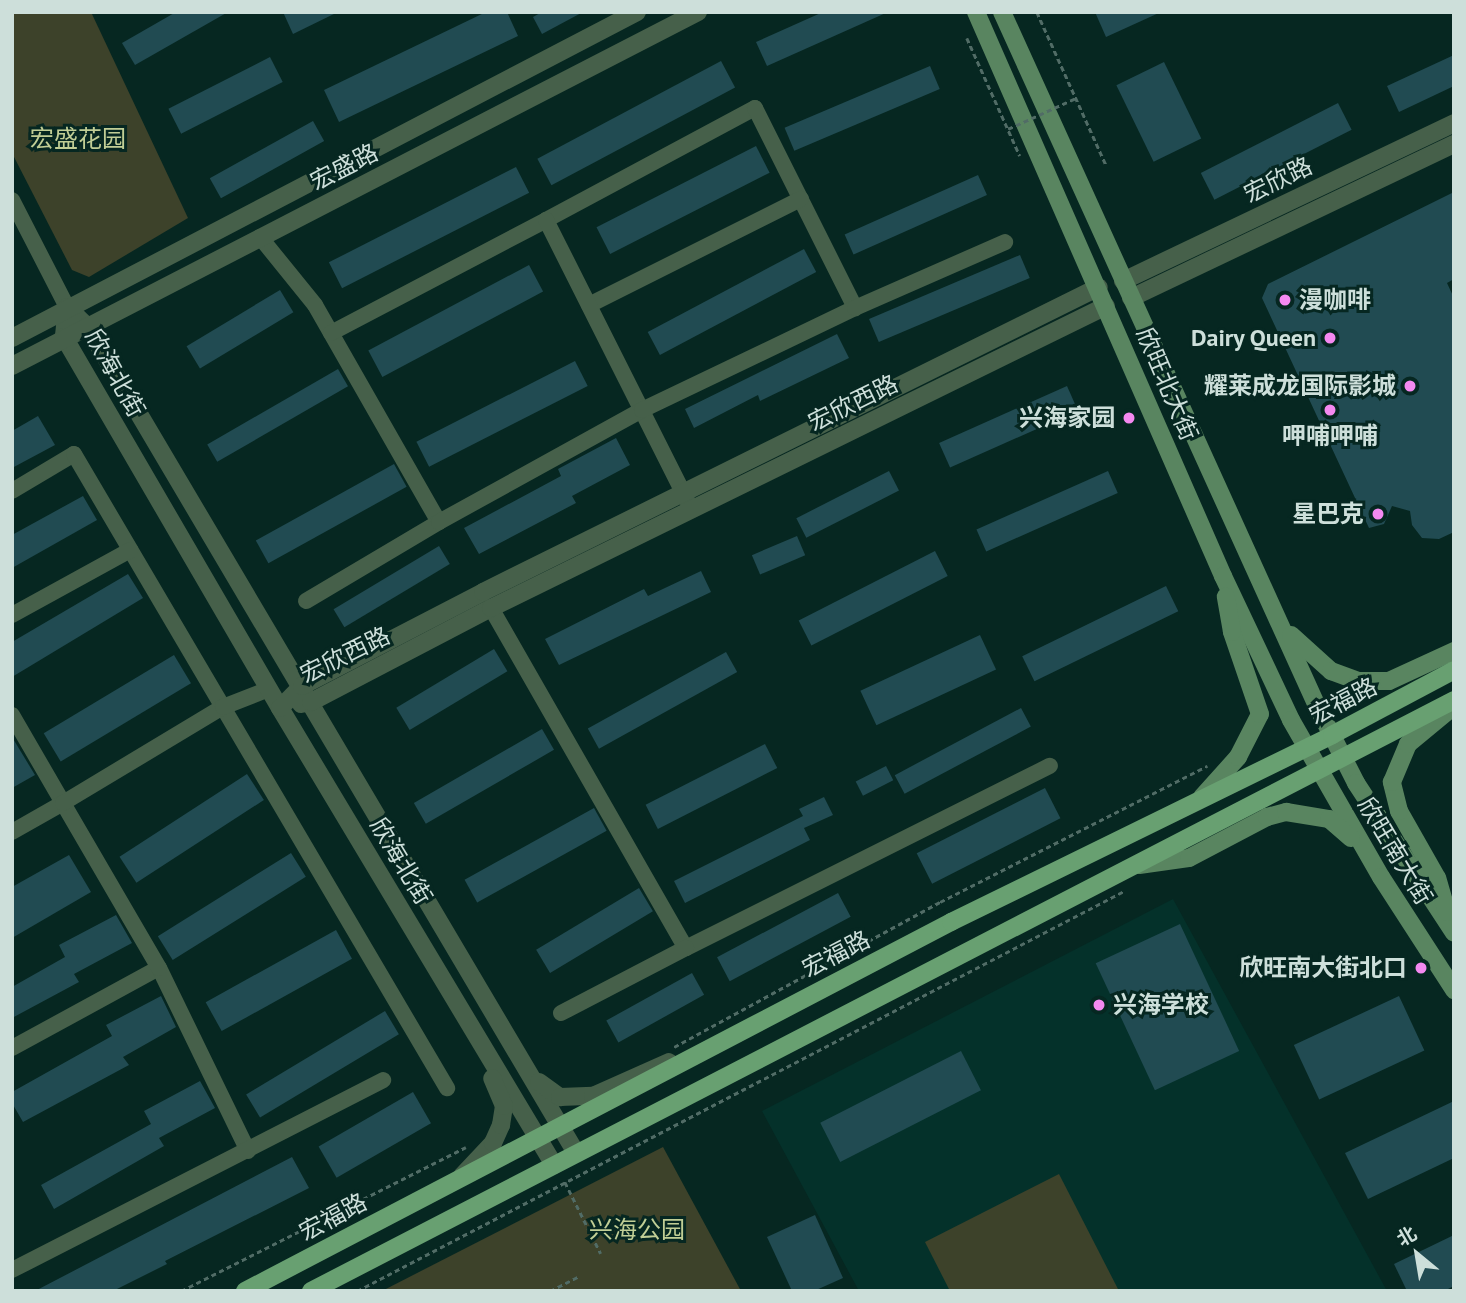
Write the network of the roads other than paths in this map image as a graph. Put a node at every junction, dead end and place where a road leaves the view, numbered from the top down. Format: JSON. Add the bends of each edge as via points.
{"nodes":[{"id":1,"x":637,"y":12,"type":"edge"},
{"id":2,"x":698,"y":12,"type":"edge"},
{"id":3,"x":976,"y":12,"type":"edge"},
{"id":4,"x":1002,"y":12,"type":"edge"},
{"id":5,"x":1454,"y":123,"type":"edge"},
{"id":6,"x":1454,"y":144,"type":"edge"},
{"id":7,"x":801,"y":199,"type":"junction"},
{"id":8,"x":12,"y":200,"type":"edge"},
{"id":9,"x":546,"y":220,"type":"junction"},
{"id":10,"x":260,"y":237,"type":"junction"},
{"id":11,"x":1005,"y":242,"type":"dead end"},
{"id":12,"x":1124,"y":281,"type":"junction"},
{"id":13,"x":1099,"y":287,"type":"junction"},
{"id":14,"x":1131,"y":298,"type":"junction"},
{"id":15,"x":589,"y":305,"type":"junction"},
{"id":16,"x":1106,"y":306,"type":"junction"},
{"id":17,"x":67,"y":307,"type":"junction"},
{"id":18,"x":855,"y":307,"type":"junction"},
{"id":19,"x":87,"y":326,"type":"junction"},
{"id":20,"x":331,"y":333,"type":"junction"},
{"id":21,"x":64,"y":337,"type":"junction"},
{"id":22,"x":12,"y":338,"type":"edge"},
{"id":23,"x":12,"y":366,"type":"edge"},
{"id":24,"x":642,"y":410,"type":"junction"},
{"id":25,"x":12,"y":491,"type":"edge"},
{"id":26,"x":688,"y":502,"type":"junction"},
{"id":27,"x":439,"y":522,"type":"junction"},
{"id":28,"x":131,"y":550,"type":"junction"},
{"id":29,"x":1223,"y":576,"type":"junction"},
{"id":30,"x":306,"y":601,"type":"dead end"},
{"id":31,"x":491,"y":608,"type":"junction"},
{"id":32,"x":12,"y":615,"type":"edge"},
{"id":33,"x":1279,"y":621,"type":"junction"},
{"id":34,"x":1454,"y":651,"type":"edge"},
{"id":35,"x":1454,"y":670,"type":"edge"},
{"id":36,"x":302,"y":686,"type":"junction"},
{"id":37,"x":269,"y":689,"type":"junction"},
{"id":38,"x":1454,"y":700,"type":"edge"},
{"id":39,"x":311,"y":702,"type":"junction"},
{"id":40,"x":1454,"y":706,"type":"edge"},
{"id":41,"x":223,"y":707,"type":"junction"},
{"id":42,"x":280,"y":708,"type":"junction"},
{"id":43,"x":12,"y":715,"type":"edge"},
{"id":44,"x":1332,"y":735,"type":"junction"},
{"id":45,"x":1305,"y":747,"type":"junction"},
{"id":46,"x":1343,"y":758,"type":"junction"},
{"id":47,"x":1050,"y":766,"type":"dead end"},
{"id":48,"x":1319,"y":772,"type":"junction"},
{"id":49,"x":1201,"y":799,"type":"junction"},
{"id":50,"x":64,"y":803,"type":"junction"},
{"id":51,"x":12,"y":832,"type":"edge"},
{"id":52,"x":1136,"y":865,"type":"junction"},
{"id":53,"x":1381,"y":877,"type":"junction"},
{"id":54,"x":1453,"y":932,"type":"edge"},
{"id":55,"x":686,"y":948,"type":"junction"},
{"id":56,"x":159,"y":968,"type":"junction"},
{"id":57,"x":441,"y":974,"type":"junction"},
{"id":58,"x":1454,"y":990,"type":"edge"},
{"id":59,"x":561,"y":1013,"type":"dead end"},
{"id":60,"x":715,"y":1045,"type":"junction"},
{"id":61,"x":12,"y":1048,"type":"edge"},
{"id":62,"x":519,"y":1055,"type":"junction"},
{"id":63,"x":383,"y":1080,"type":"dead end"},
{"id":64,"x":447,"y":1088,"type":"dead end"},
{"id":65,"x":561,"y":1125,"type":"junction"},
{"id":66,"x":539,"y":1138,"type":"junction"},
{"id":67,"x":248,"y":1151,"type":"junction"},
{"id":68,"x":576,"y":1153,"type":"junction"},
{"id":69,"x":554,"y":1165,"type":"junction"},
{"id":70,"x":458,"y":1180,"type":"junction"},
{"id":71,"x":12,"y":1270,"type":"edge"},
{"id":72,"x":245,"y":1291,"type":"edge"},
{"id":73,"x":311,"y":1291,"type":"edge"}],
"edges":[{"from":1,"to":17,"type":"street","name":"宏盛路"},
{"from":2,"to":10,"type":"street","name":"宏盛路"},
{"from":3,"to":13,"type":"main road","name":"欣旺北大街"},
{"from":4,"to":12,"type":"main road","name":"欣旺北大街"},
{"from":5,"to":12,"type":"street","name":"宏欣路"},
{"from":6,"to":14,"type":"street","name":"宏欣路"},
{"from":7,"to":9,"type":"street","via":[[755,108]]},
{"from":7,"to":15,"type":"street"},
{"from":7,"to":18,"type":"street"},
{"from":8,"to":17,"type":"street"},
{"from":9,"to":15,"type":"street"},
{"from":9,"to":20,"type":"street"},
{"from":10,"to":19,"type":"street","name":"宏盛路"},
{"from":10,"to":20,"type":"street","via":[[315,304]]},
{"from":11,"to":18,"type":"street"},
{"from":12,"to":14,"type":"main road","name":"欣旺北大街"},
{"from":13,"to":16,"type":"main road","name":"欣旺北大街"},
{"from":13,"to":26,"type":"street","name":"宏欣西路"},
{"from":14,"to":33,"type":"main road","name":"欣旺北大街"},
{"from":15,"to":24,"type":"street"},
{"from":16,"to":26,"type":"street","name":"宏欣西路"},
{"from":16,"to":29,"type":"main road","name":"欣旺北大街"},
{"from":17,"to":19,"type":"street","name":"欣海北街"},
{"from":17,"to":21,"type":"street","name":"欣海北街"},
{"from":17,"to":22,"type":"street","name":"宏盛路"},
{"from":18,"to":24,"type":"street"},
{"from":19,"to":21,"type":"street","name":"宏盛路"},
{"from":19,"to":36,"type":"street","name":"欣海北街"},
{"from":20,"to":27,"type":"street"},
{"from":21,"to":23,"type":"street","name":"宏盛路"},
{"from":21,"to":37,"type":"street","name":"欣海北街"},
{"from":24,"to":26,"type":"street"},
{"from":24,"to":27,"type":"street"},
{"from":25,"to":28,"type":"street","via":[[74,454]]},
{"from":26,"to":31,"type":"street","name":"宏欣西路"},
{"from":26,"to":36,"type":"street","name":"宏欣西路","via":[[483,592]]},
{"from":27,"to":30,"type":"street"},
{"from":28,"to":32,"type":"street"},
{"from":28,"to":41,"type":"street"},
{"from":29,"to":45,"type":"main road","name":"欣旺北大街"},
{"from":29,"to":49,"type":"main road","via":[[1232,632],[1260,714],[1238,757]]},
{"from":31,"to":39,"type":"street","name":"宏欣西路"},
{"from":31,"to":55,"type":"street"},
{"from":33,"to":34,"type":"main road","via":[[1331,671],[1358,681],[1389,681]]},
{"from":33,"to":44,"type":"main road","name":"欣旺北大街"},
{"from":35,"to":44,"type":"main road","name":"宏福路"},
{"from":36,"to":39,"type":"street","name":"欣海北街"},
{"from":36,"to":42,"type":"street","name":"宏欣西路"},
{"from":37,"to":41,"type":"street"},
{"from":37,"to":42,"type":"street","name":"欣海北街"},
{"from":38,"to":46,"type":"main road","name":"宏福路"},
{"from":39,"to":42,"type":"street","name":"宏欣西路"},
{"from":39,"to":62,"type":"street","name":"欣海北街"},
{"from":40,"to":54,"type":"main road","via":[[1408,744],[1392,782],[1399,811],[1437,878]]},
{"from":41,"to":50,"type":"street"},
{"from":41,"to":64,"type":"street"},
{"from":42,"to":57,"type":"street","name":"欣海北街"},
{"from":43,"to":50,"type":"street"},
{"from":44,"to":45,"type":"main road","name":"宏福路"},
{"from":44,"to":46,"type":"main road","name":"欣旺北大街"},
{"from":45,"to":48,"type":"main road","name":"欣旺北大街"},
{"from":45,"to":49,"type":"main road","name":"宏福路"},
{"from":46,"to":48,"type":"main road","name":"宏福路"},
{"from":46,"to":54,"type":"main road","name":"欣旺南大街"},
{"from":47,"to":55,"type":"street"},
{"from":48,"to":52,"type":"main road","name":"宏福路"},
{"from":48,"to":53,"type":"main road","name":"欣旺南大街"},
{"from":49,"to":60,"type":"main road","name":"宏福路"},
{"from":50,"to":51,"type":"street"},
{"from":50,"to":56,"type":"street"},
{"from":52,"to":53,"type":"main road","via":[[1189,858],[1267,817],[1286,812],[1329,819],[1352,838]]},
{"from":52,"to":68,"type":"main road","name":"宏福路"},
{"from":53,"to":58,"type":"main road","name":"欣旺南大街"},
{"from":55,"to":59,"type":"street"},
{"from":56,"to":61,"type":"street"},
{"from":56,"to":67,"type":"street"},
{"from":57,"to":66,"type":"street","name":"欣海北街"},
{"from":57,"to":70,"type":"street","via":[[460,1023],[504,1106],[493,1143]]},
{"from":60,"to":62,"type":"street","via":[[593,1096],[572,1099],[543,1087]]},
{"from":60,"to":65,"type":"main road","name":"宏福路"},
{"from":62,"to":65,"type":"street","name":"欣海北街"},
{"from":63,"to":67,"type":"street"},
{"from":65,"to":66,"type":"main road","name":"宏福路"},
{"from":65,"to":68,"type":"street","name":"欣海北街"},
{"from":66,"to":69,"type":"street","name":"欣海北街"},
{"from":66,"to":70,"type":"main road","name":"宏福路"},
{"from":67,"to":71,"type":"street"},
{"from":68,"to":69,"type":"main road","name":"宏福路"},
{"from":69,"to":73,"type":"main road","name":"宏福路"},
{"from":70,"to":72,"type":"main road","name":"宏福路"}]}
